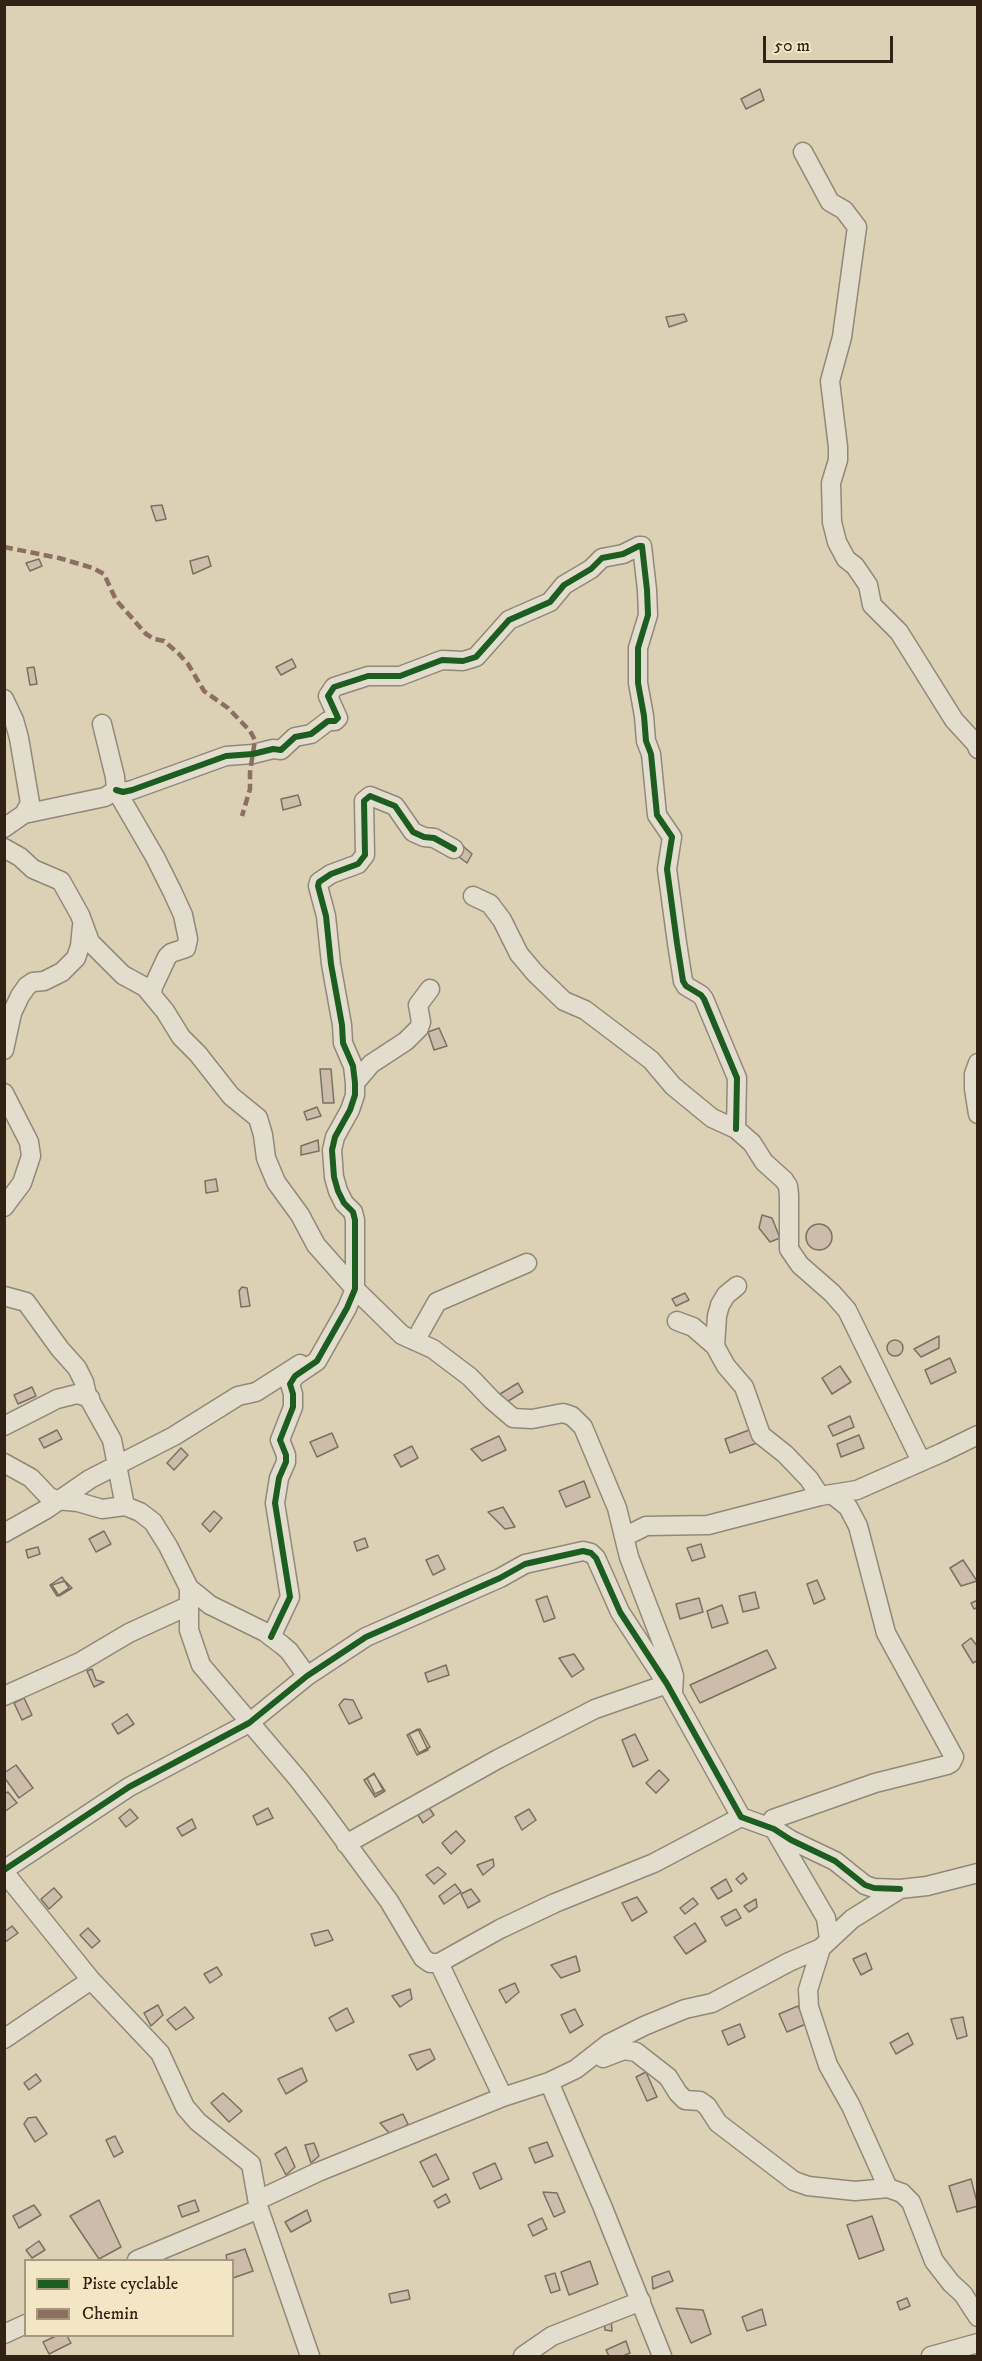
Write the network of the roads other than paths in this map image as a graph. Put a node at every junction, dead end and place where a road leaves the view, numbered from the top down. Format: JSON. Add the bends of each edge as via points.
{"nodes":[{"id":1,"x":803,"y":152,"type":"dead end"},
{"id":2,"x":4,"y":699,"type":"edge"},
{"id":3,"x":102,"y":724,"type":"dead end"},
{"id":4,"x":978,"y":749,"type":"edge"},
{"id":5,"x":116,"y":790,"type":"junction"},
{"id":6,"x":24,"y":814,"type":"junction"},
{"id":7,"x":4,"y":828,"type":"edge"},
{"id":8,"x":4,"y":848,"type":"edge"},
{"id":9,"x":454,"y":849,"type":"dead end"},
{"id":10,"x":473,"y":896,"type":"dead end"},
{"id":11,"x":82,"y":921,"type":"junction"},
{"id":12,"x":430,"y":989,"type":"dead end"},
{"id":13,"x":152,"y":995,"type":"junction"},
{"id":14,"x":4,"y":1050,"type":"edge"},
{"id":15,"x":978,"y":1063,"type":"edge"},
{"id":16,"x":355,"y":1083,"type":"junction"},
{"id":17,"x":4,"y":1093,"type":"edge"},
{"id":18,"x":978,"y":1114,"type":"edge"},
{"id":19,"x":736,"y":1129,"type":"junction"},
{"id":20,"x":4,"y":1207,"type":"edge"},
{"id":21,"x":527,"y":1263,"type":"dead end"},
{"id":22,"x":737,"y":1286,"type":"dead end"},
{"id":23,"x":355,"y":1289,"type":"junction"},
{"id":24,"x":4,"y":1296,"type":"edge"},
{"id":25,"x":677,"y":1321,"type":"dead end"},
{"id":26,"x":415,"y":1341,"type":"junction"},
{"id":27,"x":328,"y":1344,"type":"junction"},
{"id":28,"x":715,"y":1346,"type":"junction"},
{"id":29,"x":90,"y":1398,"type":"junction"},
{"id":30,"x":4,"y":1426,"type":"edge"},
{"id":31,"x":978,"y":1435,"type":"edge"},
{"id":32,"x":921,"y":1461,"type":"junction"},
{"id":33,"x":4,"y":1462,"type":"edge"},
{"id":34,"x":117,"y":1464,"type":"junction"},
{"id":35,"x":838,"y":1497,"type":"junction"},
{"id":36,"x":57,"y":1500,"type":"junction"},
{"id":37,"x":125,"y":1506,"type":"junction"},
{"id":38,"x":4,"y":1533,"type":"edge"},
{"id":39,"x":624,"y":1537,"type":"junction"},
{"id":40,"x":188,"y":1597,"type":"junction"},
{"id":41,"x":271,"y":1637,"type":"junction"},
{"id":42,"x":307,"y":1676,"type":"junction"},
{"id":43,"x":670,"y":1689,"type":"junction"},
{"id":44,"x":4,"y":1696,"type":"edge"},
{"id":45,"x":249,"y":1723,"type":"junction"},
{"id":46,"x":741,"y":1817,"type":"junction"},
{"id":47,"x":774,"y":1829,"type":"junction"},
{"id":48,"x":346,"y":1844,"type":"junction"},
{"id":49,"x":4,"y":1871,"type":"edge"},
{"id":50,"x":978,"y":1873,"type":"edge"},
{"id":51,"x":900,"y":1889,"type":"junction"},
{"id":52,"x":825,"y":1943,"type":"junction"},
{"id":53,"x":439,"y":1963,"type":"junction"},
{"id":54,"x":91,"y":1980,"type":"junction"},
{"id":55,"x":4,"y":2039,"type":"edge"},
{"id":56,"x":576,"y":2069,"type":"junction"},
{"id":57,"x":549,"y":2082,"type":"junction"},
{"id":58,"x":503,"y":2097,"type":"junction"},
{"id":59,"x":253,"y":2168,"type":"junction"},
{"id":60,"x":299,"y":2181,"type":"junction"},
{"id":61,"x":888,"y":2188,"type":"junction"},
{"id":62,"x":258,"y":2205,"type":"junction"},
{"id":63,"x":139,"y":2259,"type":"edge"},
{"id":64,"x":641,"y":2301,"type":"junction"},
{"id":65,"x":978,"y":2317,"type":"edge"},
{"id":66,"x":24,"y":2325,"type":"edge"},
{"id":67,"x":4,"y":2334,"type":"edge"},
{"id":68,"x":978,"y":2343,"type":"edge"},
{"id":69,"x":310,"y":2356,"type":"edge"},
{"id":70,"x":523,"y":2356,"type":"edge"},
{"id":71,"x":662,"y":2356,"type":"edge"},
{"id":72,"x":931,"y":2356,"type":"edge"}],
"edges":[{"from":1,"to":4,"type":"street","via":[[830,202],[844,210],[857,227],[842,337],[830,381],[838,447],[831,483],[837,542],[868,585],[872,605],[899,632],[954,720]]},
{"from":2,"to":6,"type":"street","via":[[19,738],[30,803]]},
{"from":3,"to":5,"type":"street"},
{"from":5,"to":6,"type":"street","via":[[105,797]]},
{"from":5,"to":13,"type":"street","via":[[168,883],[183,915],[188,939],[186,948],[167,957]]},
{"from":5,"to":19,"type":"street","via":[[132,790],[226,756],[281,750],[295,737],[311,734],[328,721],[336,721],[328,696],[334,687],[368,676],[400,676],[442,660],[476,657],[508,620],[550,602],[564,585],[602,558],[642,546],[648,615],[638,648],[638,683],[657,815],[672,837],[666,869],[683,981],[704,999],[737,1078]]},
{"from":6,"to":7,"type":"street"},
{"from":8,"to":11,"type":"street","via":[[33,869],[61,881]]},
{"from":9,"to":16,"type":"street","via":[[434,837],[413,832],[395,806],[370,796],[364,801],[365,855],[358,864],[319,882],[343,1043]]},
{"from":10,"to":19,"type":"street","via":[[490,904],[519,954],[564,1001],[585,1010],[651,1060],[673,1086],[712,1118]]},
{"from":11,"to":13,"type":"street","via":[[99,953]]},
{"from":11,"to":14,"type":"street","via":[[76,958],[62,972],[27,986],[20,996]]},
{"from":12,"to":16,"type":"street","via":[[418,1005],[418,1028],[406,1041],[371,1064]]},
{"from":13,"to":23,"type":"street","via":[[181,1037],[231,1096],[258,1118],[266,1158],[276,1182],[300,1215],[310,1237]]},
{"from":15,"to":18,"type":"street","via":[[974,1089]]},
{"from":16,"to":23,"type":"street","via":[[353,1102],[332,1150],[338,1191],[355,1220]]},
{"from":17,"to":20,"type":"street","via":[[30,1142],[31,1156],[22,1183]]},
{"from":19,"to":32,"type":"street","via":[[788,1186],[789,1249],[800,1266],[847,1310]]},
{"from":21,"to":26,"type":"street","via":[[437,1302]]},
{"from":22,"to":28,"type":"street","via":[[720,1305]]},
{"from":23,"to":26,"type":"street","via":[[402,1335]]},
{"from":23,"to":27,"type":"street"},
{"from":24,"to":29,"type":"street","via":[[29,1305],[77,1368]]},
{"from":25,"to":28,"type":"street","via":[[693,1327]]},
{"from":26,"to":39,"type":"street","via":[[433,1349],[470,1377],[513,1418],[563,1413],[572,1416],[583,1428],[617,1508]]},
{"from":27,"to":34,"type":"street","via":[[256,1392],[238,1396],[174,1436]]},
{"from":27,"to":41,"type":"street","via":[[318,1361],[295,1376],[290,1384],[293,1407],[280,1440],[286,1462],[274,1503],[290,1597]]},
{"from":28,"to":35,"type":"street","via":[[744,1387],[761,1435],[808,1479]]},
{"from":29,"to":30,"type":"street","via":[[77,1394],[57,1399]]},
{"from":29,"to":34,"type":"street","via":[[112,1440]]},
{"from":31,"to":32,"type":"street"},
{"from":32,"to":35,"type":"street"},
{"from":33,"to":36,"type":"street"},
{"from":34,"to":36,"type":"street"},
{"from":34,"to":37,"type":"street"},
{"from":35,"to":39,"type":"street","via":[[708,1525],[646,1526]]},
{"from":35,"to":47,"type":"street","via":[[858,1526],[886,1633],[954,1760],[776,1817],[772,1821]]},
{"from":36,"to":37,"type":"street","via":[[102,1509]]},
{"from":36,"to":38,"type":"street"},
{"from":37,"to":40,"type":"street","via":[[153,1522],[168,1546]]},
{"from":39,"to":43,"type":"street","via":[[671,1666],[674,1676]]},
{"from":40,"to":41,"type":"street"},
{"from":40,"to":44,"type":"street","via":[[80,1662]]},
{"from":40,"to":45,"type":"street","via":[[189,1630],[201,1665]]},
{"from":41,"to":42,"type":"street","via":[[290,1651]]},
{"from":42,"to":43,"type":"street","via":[[366,1637],[525,1564],[583,1551],[596,1558],[620,1612]]},
{"from":42,"to":45,"type":"street"},
{"from":43,"to":46,"type":"street"},
{"from":43,"to":48,"type":"street","via":[[595,1709]]},
{"from":45,"to":48,"type":"street","via":[[298,1779]]},
{"from":45,"to":49,"type":"street","via":[[129,1788]]},
{"from":46,"to":47,"type":"street"},
{"from":46,"to":53,"type":"street","via":[[654,1863],[500,1929]]},
{"from":47,"to":51,"type":"street","via":[[835,1861],[865,1885]]},
{"from":47,"to":52,"type":"street","via":[[826,1918]]},
{"from":48,"to":53,"type":"street","via":[[389,1901],[423,1958]]},
{"from":49,"to":54,"type":"street"},
{"from":50,"to":51,"type":"street"},
{"from":51,"to":52,"type":"street","via":[[868,1907]]},
{"from":52,"to":56,"type":"street","via":[[712,2003],[685,2009],[608,2044]]},
{"from":52,"to":61,"type":"street","via":[[808,1990],[811,2015],[828,2065]]},
{"from":53,"to":58,"type":"street"},
{"from":54,"to":55,"type":"street"},
{"from":54,"to":59,"type":"street","via":[[160,2053],[185,2107]]},
{"from":56,"to":57,"type":"street"},
{"from":56,"to":61,"type":"street","via":[[614,2052],[632,2050],[668,2078],[685,2100],[707,2106],[718,2123],[794,2181],[855,2191]]},
{"from":57,"to":58,"type":"street"},
{"from":57,"to":64,"type":"street"},
{"from":58,"to":60,"type":"street"},
{"from":59,"to":60,"type":"street","via":[[267,2178]]},
{"from":59,"to":62,"type":"street"},
{"from":60,"to":62,"type":"street"},
{"from":61,"to":65,"type":"street","via":[[902,2193],[911,2202],[934,2261]]},
{"from":62,"to":63,"type":"street"},
{"from":62,"to":69,"type":"street"},
{"from":64,"to":70,"type":"street","via":[[552,2336]]},
{"from":64,"to":71,"type":"street"},
{"from":66,"to":67,"type":"street"},
{"from":68,"to":72,"type":"street"}]}
